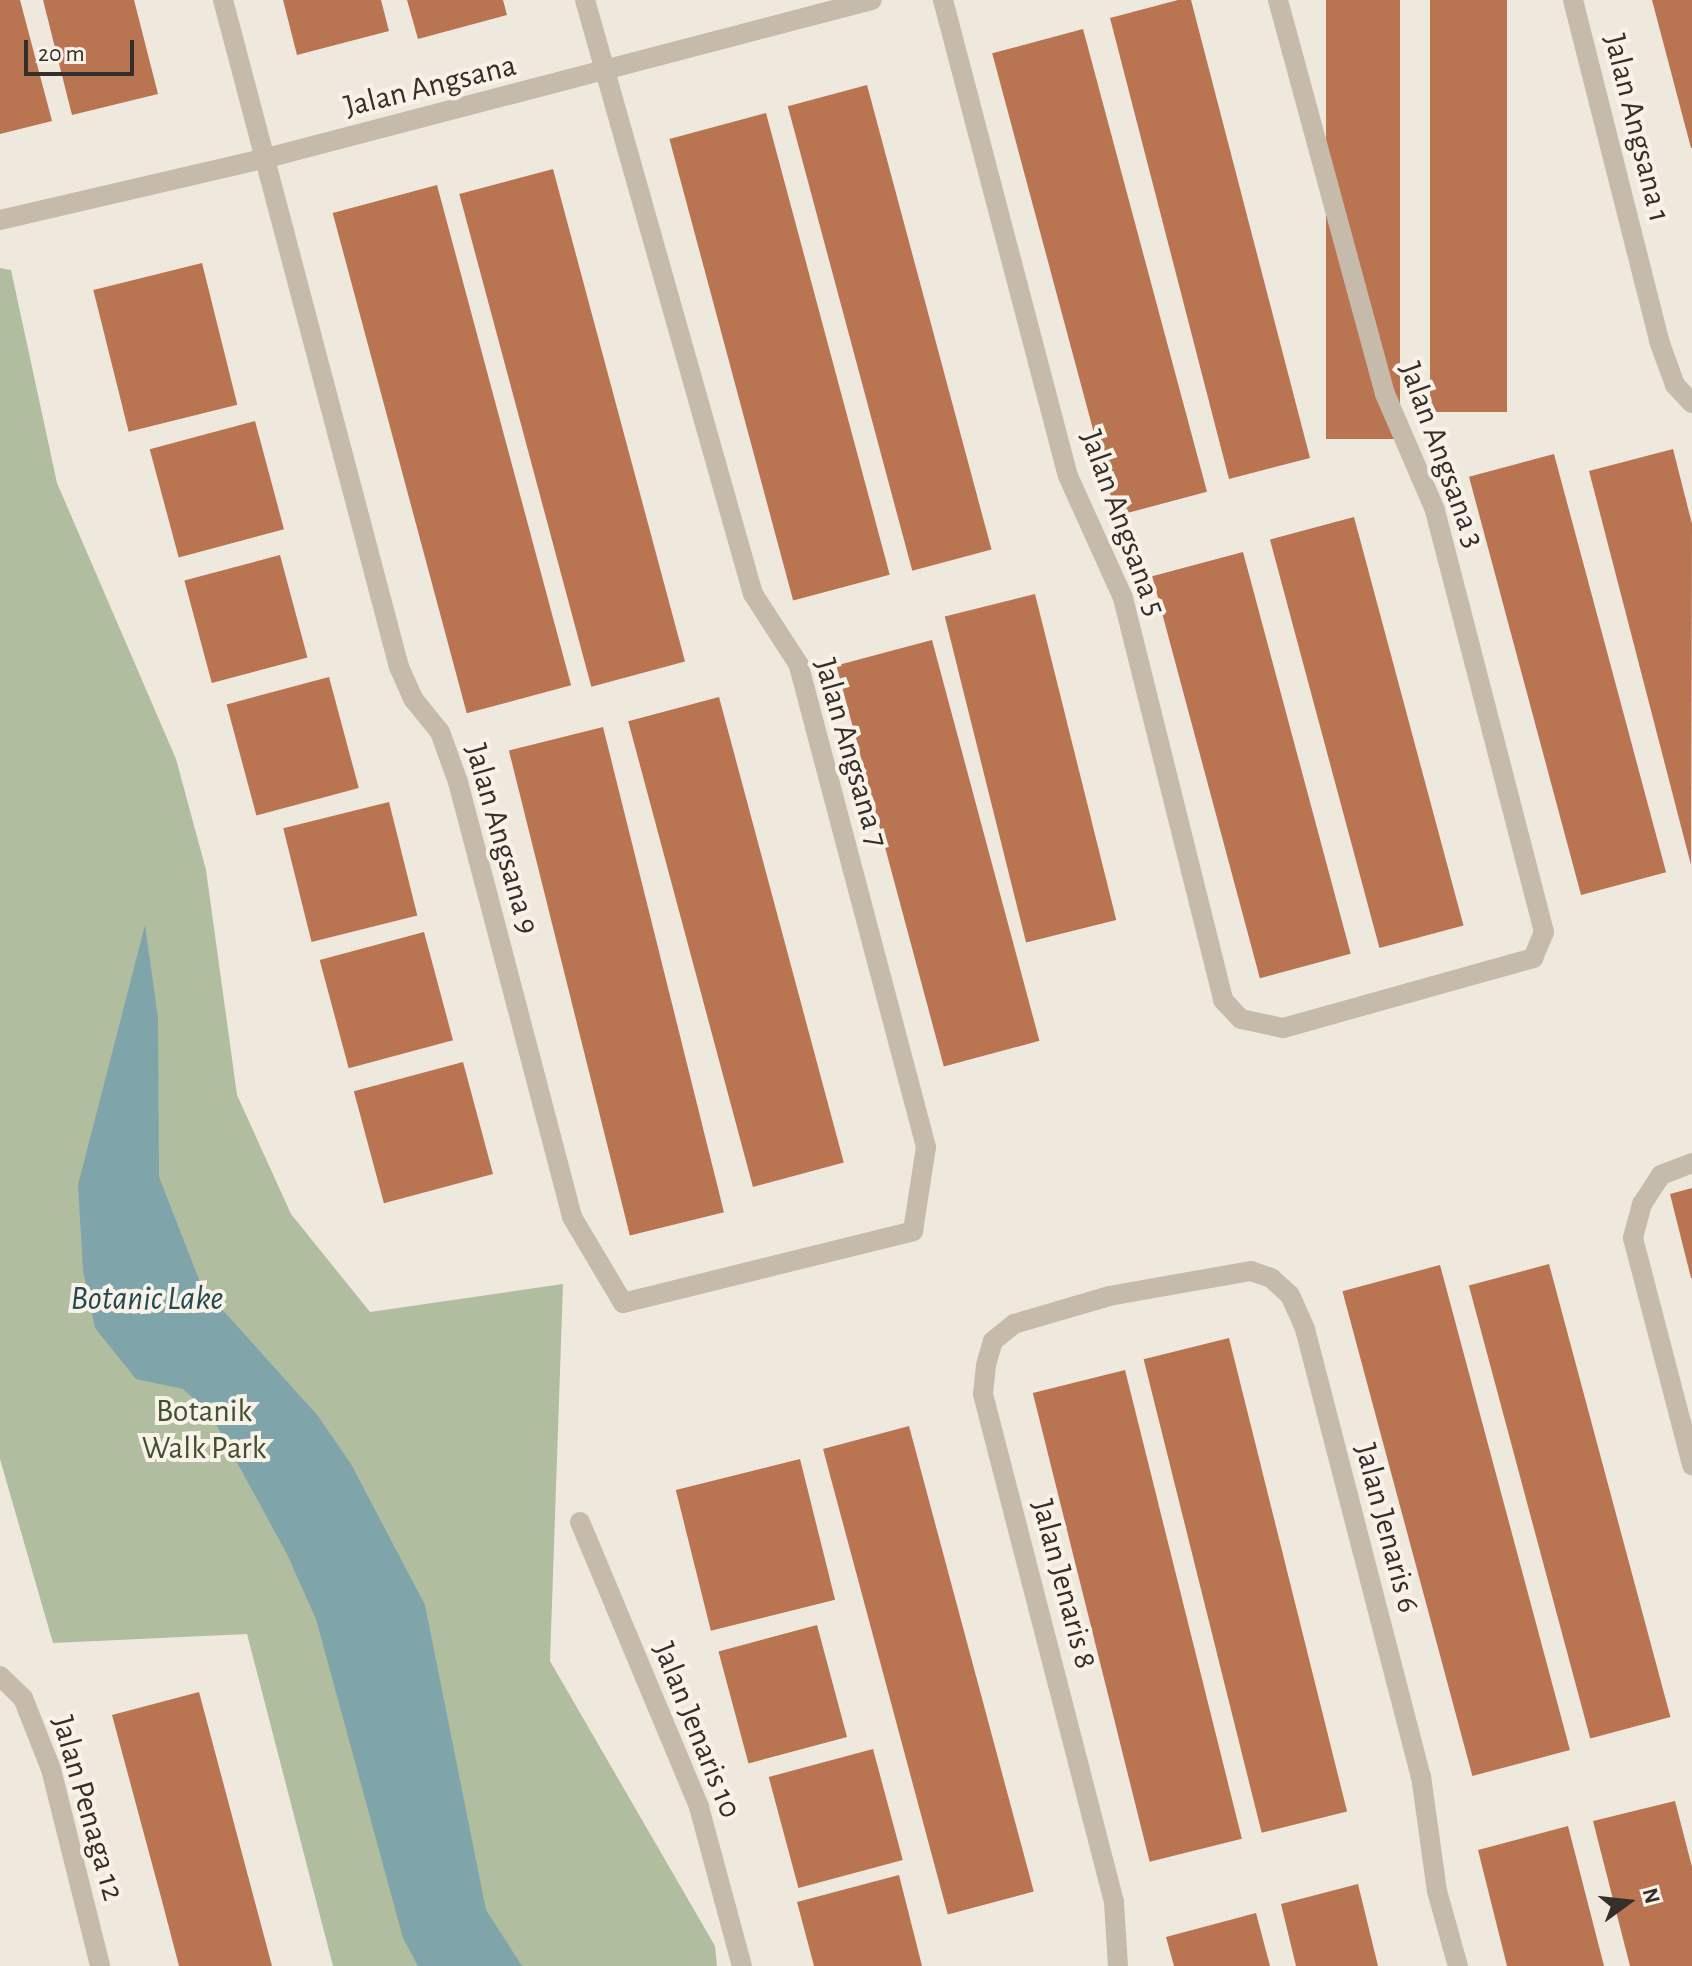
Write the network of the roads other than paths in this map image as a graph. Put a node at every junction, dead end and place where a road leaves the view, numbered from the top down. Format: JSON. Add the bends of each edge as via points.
{"nodes":[{"id":1,"x":223,"y":0,"type":"edge"},
{"id":2,"x":585,"y":0,"type":"edge"},
{"id":3,"x":872,"y":0,"type":"edge"},
{"id":4,"x":943,"y":0,"type":"edge"},
{"id":5,"x":1278,"y":0,"type":"edge"},
{"id":6,"x":1573,"y":0,"type":"edge"},
{"id":7,"x":605,"y":72,"type":"junction"},
{"id":8,"x":263,"y":159,"type":"junction"},
{"id":9,"x":0,"y":220,"type":"edge"},
{"id":10,"x":1692,"y":403,"type":"edge"},
{"id":11,"x":1544,"y":932,"type":"joint"},
{"id":12,"x":1692,"y":1163,"type":"edge"},
{"id":13,"x":1109,"y":1296,"type":"joint"},
{"id":14,"x":623,"y":1303,"type":"joint"},
{"id":15,"x":1692,"y":1465,"type":"edge"},
{"id":16,"x":580,"y":1522,"type":"dead end"},
{"id":17,"x":0,"y":1676,"type":"edge"},
{"id":18,"x":100,"y":1966,"type":"edge"},
{"id":19,"x":742,"y":1966,"type":"edge"},
{"id":20,"x":1118,"y":1966,"type":"edge"},
{"id":21,"x":1458,"y":1966,"type":"edge"}],
"edges":[{"from":1,"to":8,"type":"street","name":"Jalan Angsana 9"},
{"from":2,"to":7,"type":"street","name":"Jalan Angsana 7"},
{"from":3,"to":7,"type":"street","name":"Jalan Angsana"},
{"from":4,"to":11,"type":"street","name":"Jalan Angsana 5","via":[[1068,476],[1123,598],[1223,1000],[1241,1019],[1283,1028],[1533,958]]},
{"from":5,"to":11,"type":"street","name":"Jalan Angsana 3","via":[[1385,394],[1435,510]]},
{"from":6,"to":10,"type":"street","name":"Jalan Angsana 1","via":[[1659,341],[1675,385]]},
{"from":7,"to":8,"type":"street","name":"Jalan Angsana"},
{"from":7,"to":14,"type":"street","name":"Jalan Angsana 7","via":[[753,594],[799,665],[926,1147],[913,1231]]},
{"from":8,"to":9,"type":"street","name":"Jalan Angsana"},
{"from":8,"to":14,"type":"street","name":"Jalan Angsana 9","via":[[399,667],[414,700],[440,732],[458,782],[572,1217]]},
{"from":12,"to":15,"type":"street","via":[[1661,1175],[1642,1204],[1633,1238]]},
{"from":13,"to":20,"type":"street","name":"Jalan Jenaris 8","via":[[1014,1324],[993,1341],[983,1394],[1104,1857],[1114,1902]]},
{"from":13,"to":21,"type":"street","name":"Jalan Jenaris 6","via":[[1251,1271],[1271,1278],[1290,1295],[1305,1329],[1421,1776],[1437,1891]]},
{"from":16,"to":19,"type":"street","name":"Jalan Jenaris 10","via":[[699,1807]]},
{"from":17,"to":18,"type":"street","name":"Jalan Penaga 12","via":[[23,1698],[51,1769]]}]}
